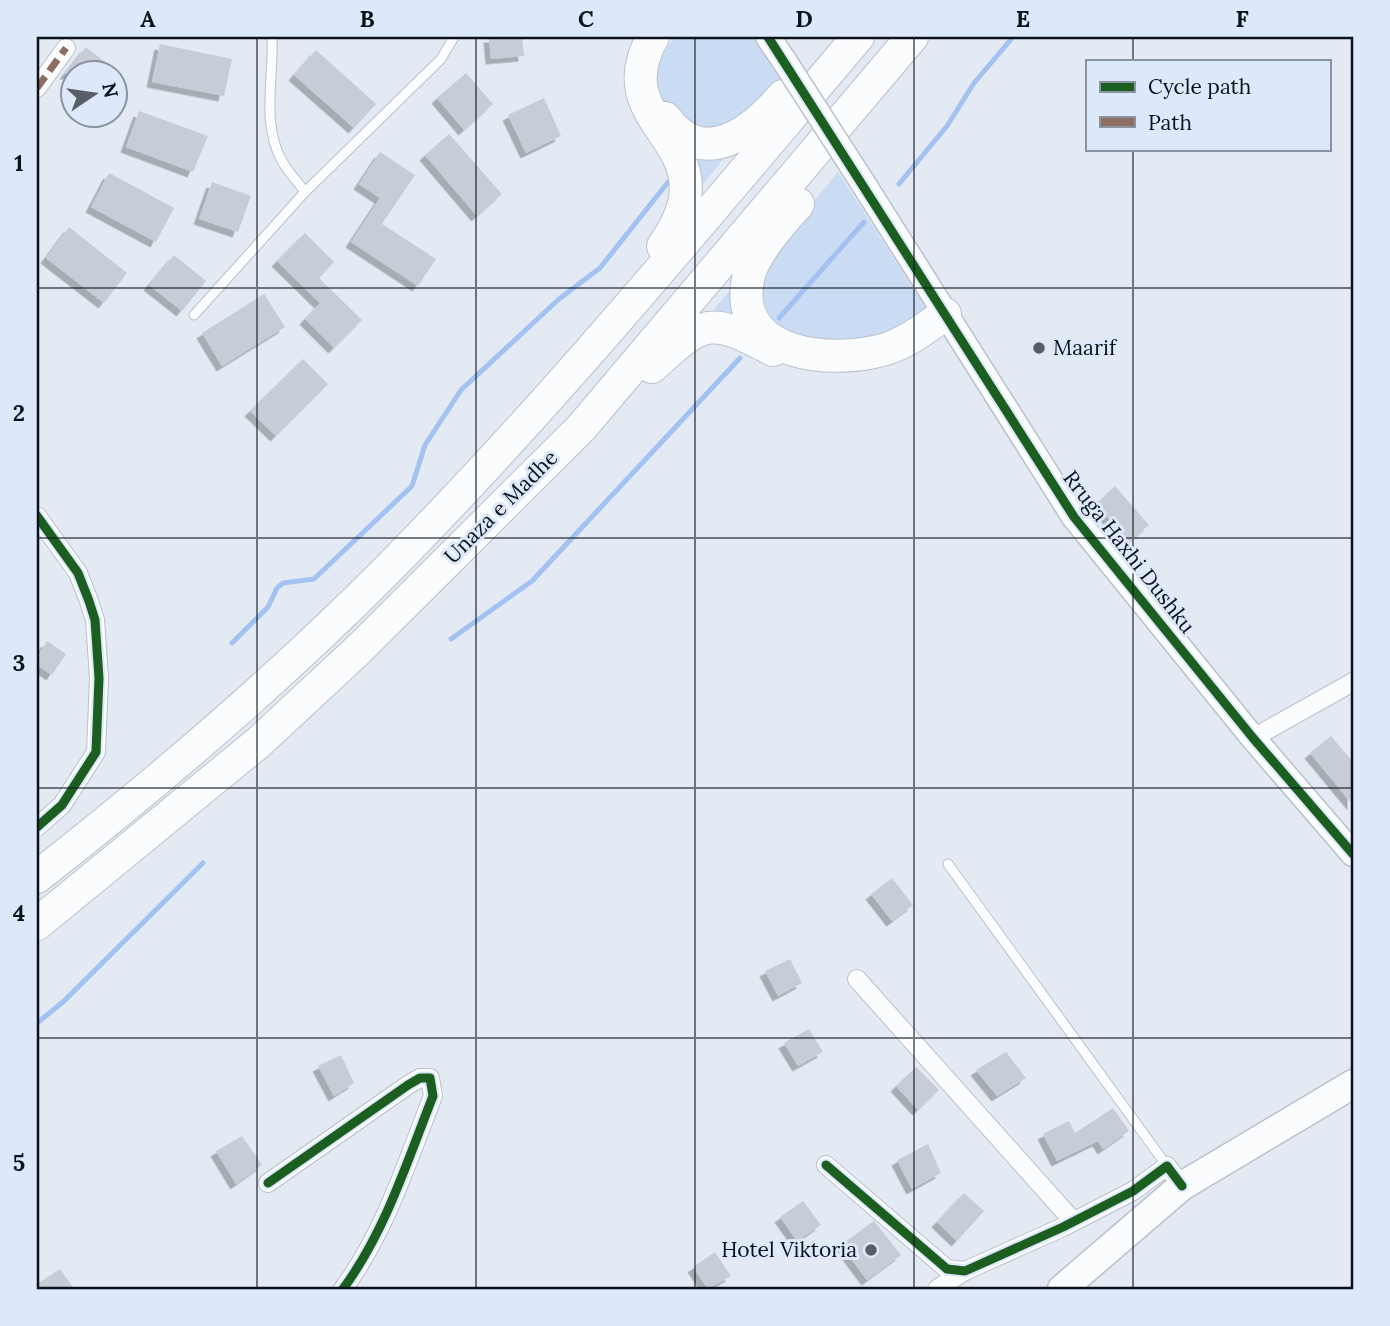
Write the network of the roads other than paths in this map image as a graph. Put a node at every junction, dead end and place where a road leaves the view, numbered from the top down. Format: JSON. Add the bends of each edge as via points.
{"nodes":[{"id":1,"x":272,"y":37,"type":"edge"},
{"id":2,"x":454,"y":37,"type":"edge"},
{"id":3,"x":653,"y":37,"type":"edge"},
{"id":4,"x":666,"y":37,"type":"edge"},
{"id":5,"x":768,"y":37,"type":"edge"},
{"id":6,"x":834,"y":37,"type":"edge"},
{"id":7,"x":858,"y":37,"type":"edge"},
{"id":8,"x":912,"y":37,"type":"edge"},
{"id":9,"x":933,"y":37,"type":"edge"},
{"id":10,"x":66,"y":48,"type":"dead end"},
{"id":11,"x":37,"y":88,"type":"edge"},
{"id":12,"x":305,"y":192,"type":"junction"},
{"id":13,"x":194,"y":315,"type":"dead end"},
{"id":14,"x":950,"y":321,"type":"junction"},
{"id":15,"x":548,"y":401,"type":"junction"},
{"id":16,"x":581,"y":428,"type":"junction"},
{"id":17,"x":37,"y":516,"type":"edge"},
{"id":18,"x":1353,"y":682,"type":"edge"},
{"id":19,"x":1254,"y":738,"type":"junction"},
{"id":20,"x":37,"y":827,"type":"edge"},
{"id":21,"x":1353,"y":854,"type":"edge"},
{"id":22,"x":948,"y":864,"type":"dead end"},
{"id":23,"x":37,"y":877,"type":"edge"},
{"id":24,"x":37,"y":924,"type":"edge"},
{"id":25,"x":857,"y":979,"type":"dead end"},
{"id":26,"x":1353,"y":1084,"type":"edge"},
{"id":27,"x":826,"y":1165,"type":"dead end"},
{"id":28,"x":1175,"y":1176,"type":"junction"},
{"id":29,"x":268,"y":1183,"type":"dead end"},
{"id":30,"x":1073,"y":1221,"type":"junction"},
{"id":31,"x":965,"y":1271,"type":"junction"},
{"id":32,"x":343,"y":1289,"type":"edge"},
{"id":33,"x":937,"y":1289,"type":"edge"},
{"id":34,"x":1062,"y":1289,"type":"edge"}],
"edges":[{"from":1,"to":12,"type":"lane","via":[[270,120],[274,139],[282,161]]},
{"from":2,"to":12,"type":"lane","via":[[441,59]]},
{"from":3,"to":15,"type":"highway","via":[[642,62],[642,91],[654,121],[684,163],[685,201],[672,233],[602,321]]},
{"from":4,"to":6,"type":"highway","via":[[653,67],[656,101],[673,129],[685,138],[715,143],[763,119]]},
{"from":5,"to":14,"type":"street","name":"Rruga Haxhi Dushku","bridge":true},
{"from":7,"to":15,"type":"highway","name":"Unaza e Madhe"},
{"from":8,"to":16,"type":"highway","name":"Unaza e Madhe"},
{"from":9,"to":14,"type":"highway","via":[[774,232],[748,276],[746,293],[756,325],[770,339],[806,355],[846,356],[886,349]]},
{"from":10,"to":11,"type":"street"},
{"from":12,"to":13,"type":"lane"},
{"from":14,"to":16,"type":"highway","via":[[904,352],[877,360],[813,364],[736,331],[707,325],[694,331]]},
{"from":14,"to":19,"type":"street","name":"Rruga Haxhi Dushku","via":[[1074,517]]},
{"from":15,"to":23,"type":"highway","name":"Unaza e Madhe","via":[[387,570],[263,687]]},
{"from":16,"to":24,"type":"highway","name":"Unaza e Madhe","via":[[258,743]]},
{"from":17,"to":20,"type":"street","via":[[78,573],[89,601],[95,620],[99,678],[96,752],[62,805]]},
{"from":18,"to":19,"type":"street"},
{"from":19,"to":21,"type":"street","name":"Rruga Haxhi Dushku"},
{"from":22,"to":28,"type":"lane"},
{"from":25,"to":30,"type":"street"},
{"from":26,"to":28,"type":"main road"},
{"from":27,"to":31,"type":"street","via":[[947,1269]]},
{"from":28,"to":30,"type":"street"},
{"from":28,"to":34,"type":"main road"},
{"from":29,"to":32,"type":"street","via":[[408,1084],[430,1078],[433,1096],[390,1203]]},
{"from":30,"to":31,"type":"street"},
{"from":31,"to":33,"type":"street"}]}
